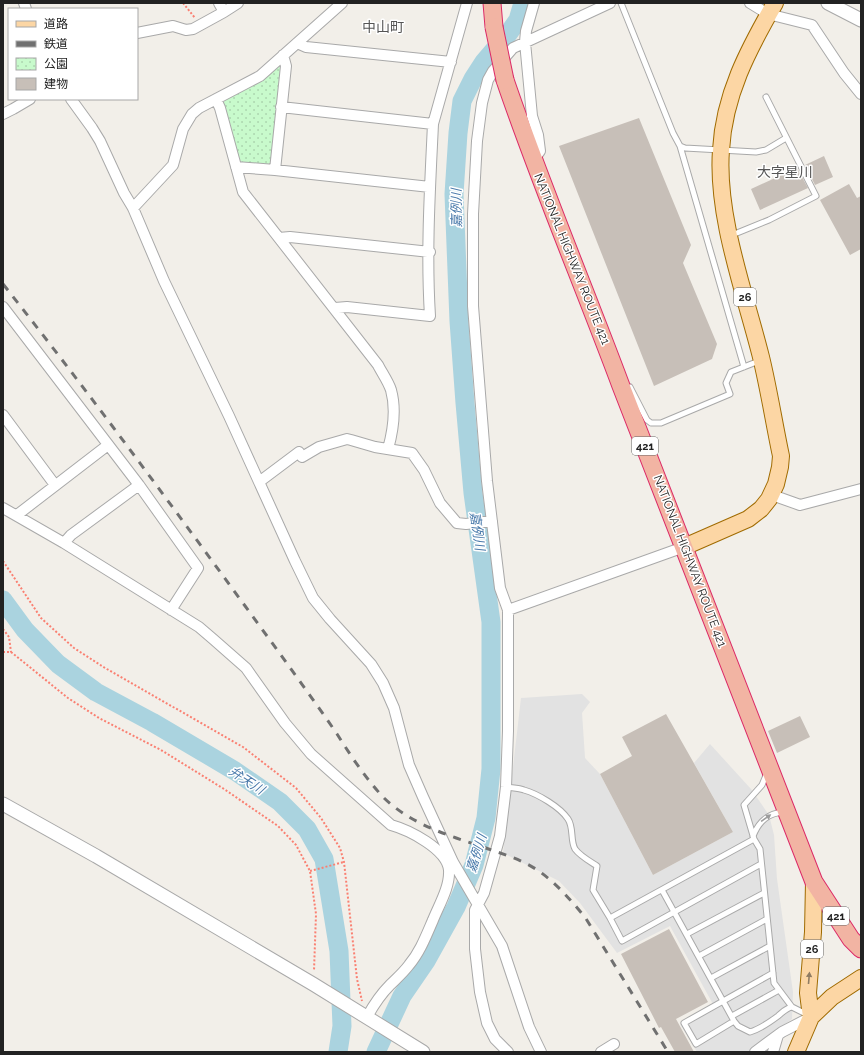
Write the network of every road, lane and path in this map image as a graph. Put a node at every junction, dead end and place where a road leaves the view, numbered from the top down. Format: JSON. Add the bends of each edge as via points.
{"nodes":[{"id":1,"x":183,"y":3,"type":"edge"},
{"id":2,"x":238,"y":3,"type":"edge"},
{"id":3,"x":342,"y":3,"type":"edge"},
{"id":4,"x":467,"y":3,"type":"edge"},
{"id":5,"x":492,"y":3,"type":"edge"},
{"id":6,"x":534,"y":3,"type":"edge"},
{"id":7,"x":610,"y":3,"type":"edge"},
{"id":8,"x":621,"y":3,"type":"edge"},
{"id":9,"x":750,"y":3,"type":"edge"},
{"id":10,"x":828,"y":3,"type":"edge"},
{"id":11,"x":222,"y":8,"type":"edge"},
{"id":12,"x":772,"y":8,"type":"edge"},
{"id":13,"x":861,"y":20,"type":"edge"},
{"id":14,"x":201,"y":25,"type":"junction"},
{"id":15,"x":138,"y":33,"type":"edge"},
{"id":16,"x":525,"y":42,"type":"junction"},
{"id":17,"x":296,"y":43,"type":"junction"},
{"id":18,"x":283,"y":55,"type":"junction"},
{"id":19,"x":451,"y":62,"type":"junction"},
{"id":20,"x":861,"y":94,"type":"edge"},
{"id":21,"x":766,"y":97,"type":"dead end"},
{"id":22,"x":216,"y":99,"type":"junction"},
{"id":23,"x":28,"y":100,"type":"edge"},
{"id":24,"x":72,"y":100,"type":"edge"},
{"id":25,"x":281,"y":107,"type":"junction"},
{"id":26,"x":3,"y":114,"type":"edge"},
{"id":27,"x":433,"y":124,"type":"junction"},
{"id":28,"x":786,"y":138,"type":"junction"},
{"id":29,"x":680,"y":146,"type":"junction"},
{"id":30,"x":721,"y":149,"type":"junction"},
{"id":31,"x":533,"y":161,"type":"junction"},
{"id":32,"x":236,"y":167,"type":"junction"},
{"id":33,"x":275,"y":170,"type":"junction"},
{"id":34,"x":430,"y":187,"type":"junction"},
{"id":35,"x":133,"y":208,"type":"junction"},
{"id":36,"x":729,"y":236,"type":"junction"},
{"id":37,"x":279,"y":238,"type":"junction"},
{"id":38,"x":430,"y":252,"type":"junction"},
{"id":39,"x":3,"y":307,"type":"edge"},
{"id":40,"x":334,"y":308,"type":"junction"},
{"id":41,"x":762,"y":359,"type":"junction"},
{"id":42,"x":744,"y":367,"type":"junction"},
{"id":43,"x":621,"y":386,"type":"junction"},
{"id":44,"x":3,"y":415,"type":"edge"},
{"id":45,"x":108,"y":445,"type":"junction"},
{"id":46,"x":388,"y":449,"type":"junction"},
{"id":47,"x":259,"y":482,"type":"junction"},
{"id":48,"x":55,"y":485,"type":"junction"},
{"id":49,"x":139,"y":485,"type":"junction"},
{"id":50,"x":861,"y":489,"type":"edge"},
{"id":51,"x":772,"y":494,"type":"junction"},
{"id":52,"x":3,"y":508,"type":"edge"},
{"id":53,"x":17,"y":515,"type":"junction"},
{"id":54,"x":489,"y":521,"type":"junction"},
{"id":55,"x":64,"y":543,"type":"junction"},
{"id":56,"x":684,"y":547,"type":"junction"},
{"id":57,"x":3,"y":561,"type":"edge"},
{"id":58,"x":171,"y":610,"type":"junction"},
{"id":59,"x":508,"y":610,"type":"junction"},
{"id":60,"x":3,"y":629,"type":"edge"},
{"id":61,"x":3,"y":652,"type":"edge"},
{"id":62,"x":12,"y":652,"type":"junction"},
{"id":63,"x":769,"y":766,"type":"junction"},
{"id":64,"x":506,"y":787,"type":"junction"},
{"id":65,"x":3,"y":804,"type":"edge"},
{"id":66,"x":787,"y":811,"type":"junction"},
{"id":67,"x":753,"y":837,"type":"junction"},
{"id":68,"x":344,"y":862,"type":"junction"},
{"id":69,"x":450,"y":863,"type":"junction"},
{"id":70,"x":761,"y":864,"type":"junction"},
{"id":71,"x":310,"y":871,"type":"junction"},
{"id":72,"x":814,"y":882,"type":"junction"},
{"id":73,"x":662,"y":890,"type":"junction"},
{"id":74,"x":764,"y":892,"type":"junction"},
{"id":75,"x":476,"y":902,"type":"junction"},
{"id":76,"x":674,"y":912,"type":"junction"},
{"id":77,"x":610,"y":918,"type":"junction"},
{"id":78,"x":767,"y":919,"type":"junction"},
{"id":79,"x":687,"y":934,"type":"junction"},
{"id":80,"x":770,"y":946,"type":"junction"},
{"id":81,"x":861,"y":949,"type":"edge"},
{"id":82,"x":698,"y":956,"type":"junction"},
{"id":83,"x":773,"y":973,"type":"junction"},
{"id":84,"x":711,"y":978,"type":"junction"},
{"id":85,"x":861,"y":978,"type":"edge"},
{"id":86,"x":313,"y":984,"type":"junction"},
{"id":87,"x":779,"y":990,"type":"junction"},
{"id":88,"x":723,"y":1000,"type":"junction"},
{"id":89,"x":792,"y":1007,"type":"junction"},
{"id":90,"x":811,"y":1017,"type":"junction"},
{"id":91,"x":367,"y":1018,"type":"junction"},
{"id":92,"x":733,"y":1019,"type":"junction"},
{"id":93,"x":778,"y":1036,"type":"junction"},
{"id":94,"x":614,"y":1044,"type":"dead end"},
{"id":95,"x":422,"y":1052,"type":"edge"},
{"id":96,"x":508,"y":1052,"type":"edge"},
{"id":97,"x":541,"y":1052,"type":"edge"},
{"id":98,"x":601,"y":1052,"type":"edge"},
{"id":99,"x":756,"y":1052,"type":"edge"},
{"id":100,"x":773,"y":1052,"type":"edge"},
{"id":101,"x":796,"y":1052,"type":"edge"}],
"edges":[{"from":1,"to":14,"type":"path"},
{"from":2,"to":11,"type":"street"},
{"from":3,"to":17,"type":"street"},
{"from":4,"to":19,"type":"street"},
{"from":5,"to":31,"type":"highway","name":"NATIONAL HIGHWAY ROUTE 421","number":"421","bridge":true,"via":[[494,27],[505,80]]},
{"from":6,"to":16,"type":"street"},
{"from":7,"to":16,"type":"street"},
{"from":8,"to":29,"type":"lane"},
{"from":9,"to":12,"type":"street"},
{"from":10,"to":13,"type":"street"},
{"from":11,"to":14,"type":"street"},
{"from":12,"to":20,"type":"street","via":[[812,25]]},
{"from":12,"to":30,"type":"main road","number":"26","via":[[737,76],[724,125]]},
{"from":14,"to":15,"type":"street","via":[[186,30],[174,26]]},
{"from":16,"to":31,"type":"street","via":[[532,116],[540,151]]},
{"from":16,"to":54,"type":"street","via":[[512,48],[488,80],[482,103],[474,176],[473,306]]},
{"from":17,"to":18,"type":"street"},
{"from":17,"to":19,"type":"street","via":[[306,48]]},
{"from":18,"to":22,"type":"street","via":[[260,76]]},
{"from":18,"to":25,"type":"street","via":[[286,66]]},
{"from":19,"to":27,"type":"street"},
{"from":21,"to":28,"type":"lane"},
{"from":22,"to":32,"type":"street"},
{"from":22,"to":35,"type":"street","via":[[192,114],[183,129],[173,165]]},
{"from":23,"to":26,"type":"street"},
{"from":24,"to":35,"type":"street","via":[[100,141]]},
{"from":25,"to":27,"type":"street"},
{"from":25,"to":33,"type":"street"},
{"from":27,"to":34,"type":"street"},
{"from":28,"to":30,"type":"lane","via":[[766,150],[756,152]]},
{"from":28,"to":36,"type":"lane","via":[[816,196],[769,220]]},
{"from":29,"to":30,"type":"lane"},
{"from":29,"to":42,"type":"lane"},
{"from":30,"to":36,"type":"main road","number":"26","via":[[720,174]]},
{"from":31,"to":43,"type":"highway","name":"NATIONAL HIGHWAY ROUTE 421","number":"421"},
{"from":32,"to":33,"type":"street"},
{"from":32,"to":37,"type":"street","via":[[244,192]]},
{"from":33,"to":34,"type":"street"},
{"from":34,"to":38,"type":"street"},
{"from":35,"to":47,"type":"street","via":[[164,281]]},
{"from":36,"to":41,"type":"main road","number":"26"},
{"from":37,"to":38,"type":"street","via":[[290,237]]},
{"from":37,"to":40,"type":"street"},
{"from":38,"to":40,"type":"street","via":[[430,316],[347,307]]},
{"from":39,"to":45,"type":"street"},
{"from":40,"to":46,"type":"street","via":[[378,365],[391,389],[394,409]]},
{"from":41,"to":42,"type":"lane"},
{"from":41,"to":51,"type":"main road","number":"26","via":[[781,456]]},
{"from":42,"to":43,"type":"lane","via":[[731,372],[726,383],[730,394],[661,423],[650,423],[629,386]]},
{"from":43,"to":56,"type":"highway","name":"NATIONAL HIGHWAY ROUTE 421","number":"421"},
{"from":44,"to":48,"type":"street"},
{"from":45,"to":48,"type":"street"},
{"from":45,"to":49,"type":"street"},
{"from":46,"to":47,"type":"street","via":[[351,440],[340,441],[319,447],[302,456],[299,452]]},
{"from":46,"to":54,"type":"street","via":[[412,453],[424,470],[440,503],[457,523]]},
{"from":47,"to":69,"type":"street","via":[[314,598],[371,664],[383,682],[394,708],[409,765]]},
{"from":48,"to":53,"type":"street"},
{"from":49,"to":55,"type":"street","via":[[71,535]]},
{"from":49,"to":58,"type":"street","via":[[198,568]]},
{"from":50,"to":51,"type":"street","via":[[800,504]]},
{"from":51,"to":56,"type":"main road","number":"26","via":[[761,509],[748,519]]},
{"from":52,"to":53,"type":"street"},
{"from":53,"to":55,"type":"street"},
{"from":54,"to":59,"type":"street","via":[[500,588]]},
{"from":55,"to":58,"type":"street"},
{"from":56,"to":59,"type":"street"},
{"from":56,"to":63,"type":"highway","name":"NATIONAL HIGHWAY ROUTE 421","number":"421"},
{"from":57,"to":68,"type":"path","via":[[41,618],[74,648],[243,747],[296,788],[321,818],[340,848]]},
{"from":58,"to":69,"type":"street","via":[[198,627],[246,668],[285,723],[311,754],[391,825],[424,840]]},
{"from":59,"to":64,"type":"street"},
{"from":60,"to":62,"type":"path","via":[[9,637]]},
{"from":61,"to":62,"type":"path"},
{"from":62,"to":71,"type":"path","via":[[68,698],[99,718],[161,750],[278,826],[296,845]]},
{"from":63,"to":66,"type":"highway","name":"NATIONAL HIGHWAY ROUTE 421","number":"421"},
{"from":63,"to":67,"type":"lane","via":[[762,784],[744,805]]},
{"from":64,"to":75,"type":"street","via":[[500,836],[484,893]]},
{"from":64,"to":77,"type":"lane","via":[[524,790],[543,799],[558,808],[568,819],[576,850],[597,866],[593,890]]},
{"from":65,"to":86,"type":"street"},
{"from":67,"to":66,"type":"lane","one_way":true,"via":[[761,820],[776,812]]},
{"from":66,"to":72,"type":"highway","name":"NATIONAL HIGHWAY ROUTE 421","number":"421"},
{"from":67,"to":70,"type":"lane","via":[[760,849]]},
{"from":67,"to":73,"type":"lane"},
{"from":68,"to":71,"type":"path"},
{"from":68,"to":91,"type":"path","via":[[357,979]]},
{"from":69,"to":75,"type":"street"},
{"from":69,"to":91,"type":"street","via":[[445,891],[419,950],[408,966],[388,986]]},
{"from":70,"to":74,"type":"lane"},
{"from":70,"to":76,"type":"lane"},
{"from":71,"to":86,"type":"path","via":[[316,914]]},
{"from":72,"to":81,"type":"highway","name":"NATIONAL HIGHWAY ROUTE 421","number":"421","via":[[851,939]]},
{"from":90,"to":72,"type":"main road","number":"26","one_way":true,"via":[[808,993],[814,932]]},
{"from":73,"to":76,"type":"lane"},
{"from":73,"to":77,"type":"lane"},
{"from":74,"to":78,"type":"lane"},
{"from":74,"to":79,"type":"lane"},
{"from":75,"to":96,"type":"street","via":[[475,949],[480,992],[487,1023],[495,1039]]},
{"from":75,"to":97,"type":"street","via":[[502,946],[529,1027]]},
{"from":76,"to":77,"type":"lane","via":[[622,941]]},
{"from":76,"to":79,"type":"lane"},
{"from":78,"to":80,"type":"lane"},
{"from":78,"to":82,"type":"lane"},
{"from":79,"to":82,"type":"lane"},
{"from":80,"to":83,"type":"lane"},
{"from":80,"to":84,"type":"lane"},
{"from":82,"to":84,"type":"lane"},
{"from":83,"to":87,"type":"lane","via":[[774,983]]},
{"from":83,"to":88,"type":"lane"},
{"from":84,"to":88,"type":"lane"},
{"from":85,"to":90,"type":"main road","via":[[832,997]]},
{"from":86,"to":91,"type":"street"},
{"from":87,"to":89,"type":"lane"},
{"from":87,"to":92,"type":"lane"},
{"from":88,"to":92,"type":"lane"},
{"from":88,"to":92,"type":"lane","via":[[684,1023],[696,1044]]},
{"from":89,"to":90,"type":"lane"},
{"from":89,"to":92,"type":"lane","via":[[750,1032],[738,1026]]},
{"from":90,"to":93,"type":"street"},
{"from":90,"to":101,"type":"main road"},
{"from":91,"to":95,"type":"street"},
{"from":93,"to":99,"type":"street"},
{"from":93,"to":100,"type":"street"},
{"from":94,"to":98,"type":"street"}]}
